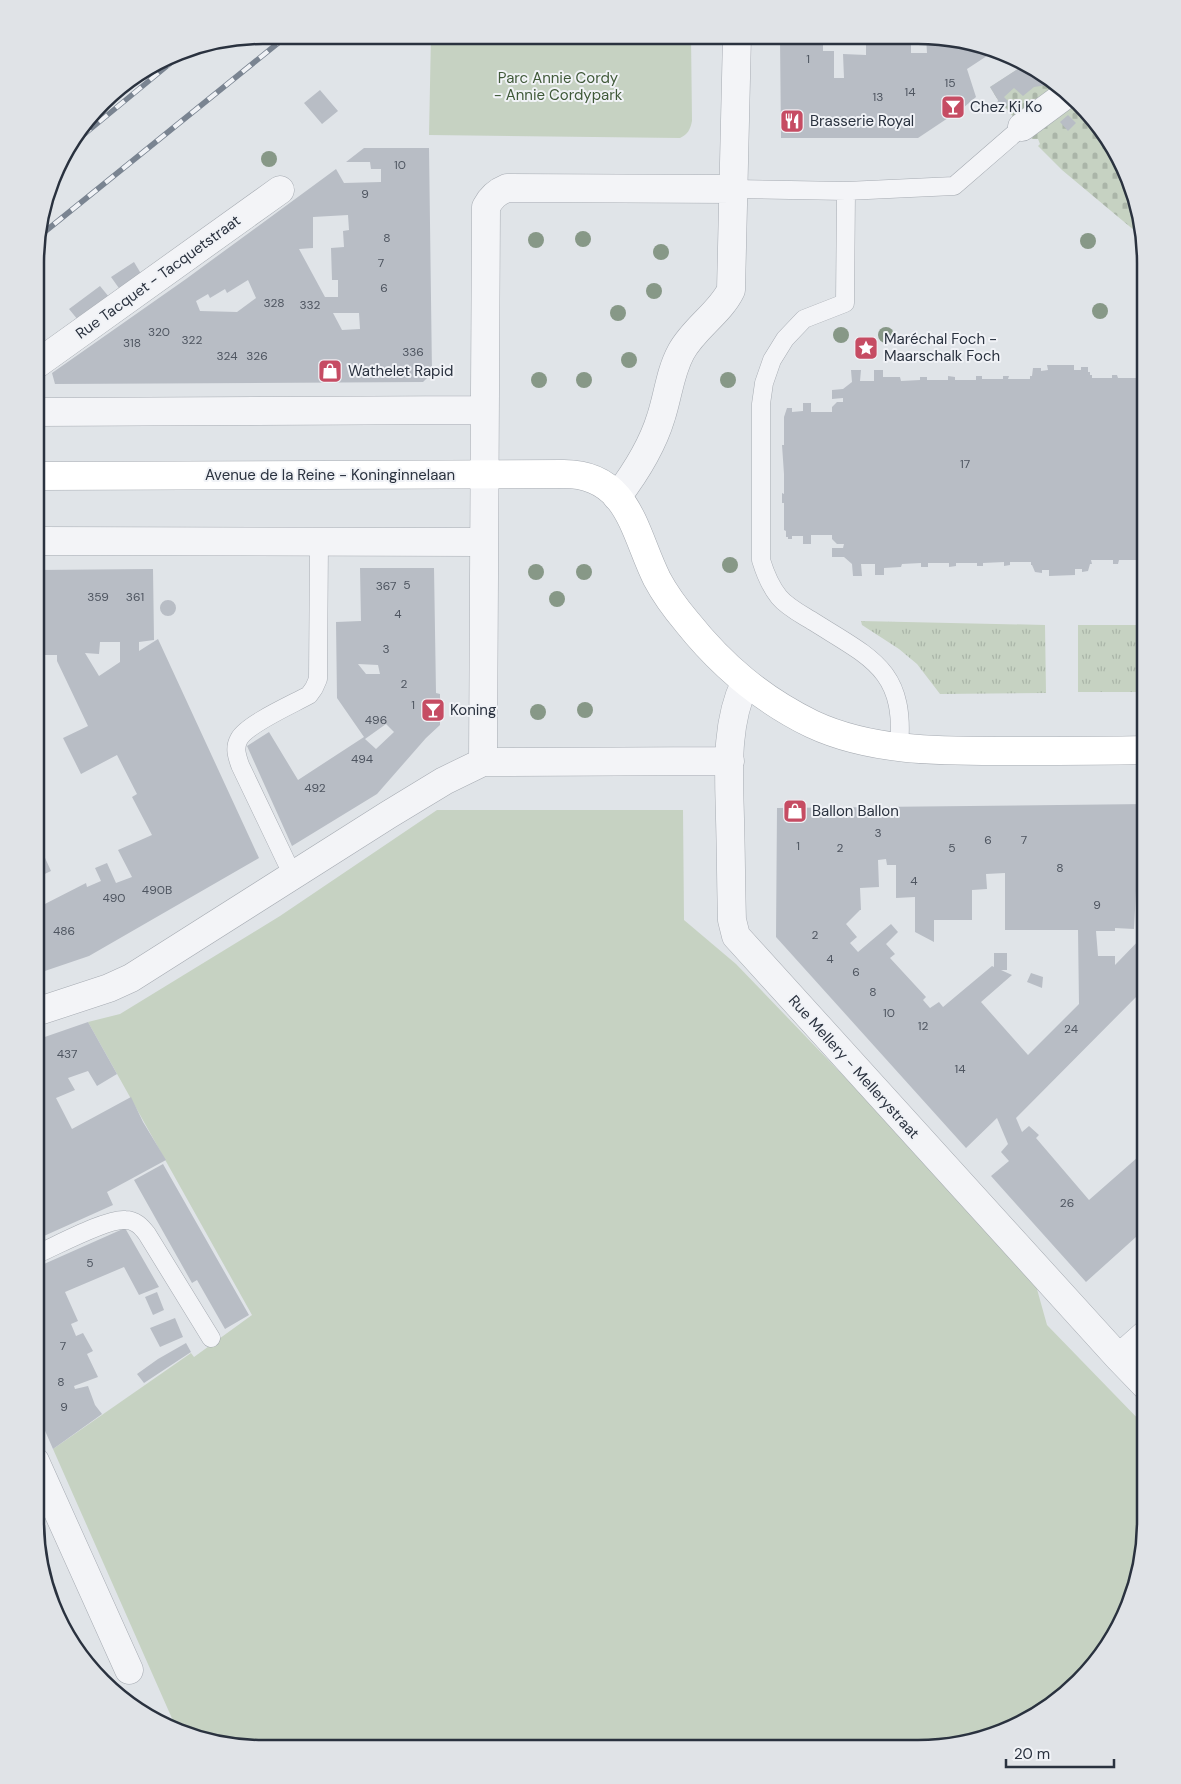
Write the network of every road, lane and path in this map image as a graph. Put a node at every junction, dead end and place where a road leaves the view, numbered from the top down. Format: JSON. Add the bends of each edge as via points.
{"nodes":[{"id":1,"x":737,"y":44,"type":"edge"},
{"id":2,"x":1062,"y":97,"type":"edge"},
{"id":3,"x":1022,"y":127,"type":"joint"},
{"id":4,"x":734,"y":189,"type":"junction"},
{"id":5,"x":280,"y":190,"type":"dead end"},
{"id":6,"x":846,"y":191,"type":"junction"},
{"id":7,"x":44,"y":359,"type":"edge"},
{"id":8,"x":484,"y":410,"type":"junction"},
{"id":9,"x":44,"y":412,"type":"edge"},
{"id":10,"x":484,"y":474,"type":"junction"},
{"id":11,"x":44,"y":476,"type":"edge"},
{"id":12,"x":617,"y":497,"type":"junction"},
{"id":13,"x":44,"y":541,"type":"edge"},
{"id":14,"x":320,"y":542,"type":"junction"},
{"id":15,"x":484,"y":542,"type":"junction"},
{"id":16,"x":745,"y":683,"type":"junction"},
{"id":17,"x":899,"y":747,"type":"junction"},
{"id":18,"x":1137,"y":750,"type":"edge"},
{"id":19,"x":730,"y":760,"type":"junction"},
{"id":20,"x":483,"y":762,"type":"junction"},
{"id":21,"x":293,"y":876,"type":"junction"},
{"id":22,"x":44,"y":1009,"type":"edge"},
{"id":23,"x":44,"y":1251,"type":"edge"},
{"id":24,"x":211,"y":1338,"type":"dead end"},
{"id":25,"x":1137,"y":1342,"type":"edge"},
{"id":26,"x":1119,"y":1358,"type":"junction"},
{"id":27,"x":1137,"y":1377,"type":"edge"},
{"id":28,"x":44,"y":1481,"type":"edge"},
{"id":29,"x":128,"y":1670,"type":"dead end"}],
"edges":[{"from":1,"to":4,"type":"street"},
{"from":2,"to":3,"type":"street"},
{"from":3,"to":6,"type":"lane","via":[[954,186]]},
{"from":4,"to":6,"type":"lane"},
{"from":4,"to":8,"type":"street","via":[[507,188],[498,191],[486,207]]},
{"from":4,"to":12,"type":"street","via":[[731,290],[681,352],[651,444],[637,471]]},
{"from":5,"to":7,"type":"street","name":"Rue Tacquet - Tacquetstraat"},
{"from":6,"to":17,"type":"lane","via":[[845,304],[804,319],[785,339],[772,360],[764,383],[761,404],[760,560],[780,599],[866,655],[882,671],[893,687],[900,710]]},
{"from":8,"to":9,"type":"street"},
{"from":8,"to":10,"type":"street"},
{"from":10,"to":11,"type":"main road","name":"Avenue de la Reine - Koninginnelaan"},
{"from":10,"to":12,"type":"main road","name":"Avenue de la Reine - Koninginnelaan","via":[[575,474],[602,483]]},
{"from":10,"to":15,"type":"street"},
{"from":12,"to":16,"type":"main road","name":"Avenue de la Reine - Koninginnelaan","via":[[637,528],[657,579],[671,602],[714,654]]},
{"from":13,"to":14,"type":"street"},
{"from":14,"to":15,"type":"street"},
{"from":14,"to":21,"type":"lane","via":[[318,679],[309,695],[243,733],[236,748],[240,765]]},
{"from":15,"to":20,"type":"street"},
{"from":16,"to":17,"type":"main road","name":"Avenue de la Reine - Koninginnelaan","via":[[767,700],[813,724],[852,738]]},
{"from":16,"to":19,"type":"street","name":"Rue Mellery - Mellerystraat","via":[[733,716]]},
{"from":17,"to":18,"type":"main road","name":"Avenue de la Reine - Koninginnelaan","via":[[986,751]]},
{"from":19,"to":20,"type":"street"},
{"from":19,"to":26,"type":"street","name":"Rue Mellery - Mellerystraat","via":[[732,920],[736,936]]},
{"from":20,"to":21,"type":"street","via":[[444,781]]},
{"from":21,"to":22,"type":"street","via":[[131,978]]},
{"from":23,"to":24,"type":"lane","via":[[111,1221],[135,1222],[147,1234]]},
{"from":25,"to":26,"type":"street"},
{"from":26,"to":27,"type":"street","name":"Rue Mellery - Mellerystraat"},
{"from":28,"to":29,"type":"street"}]}
